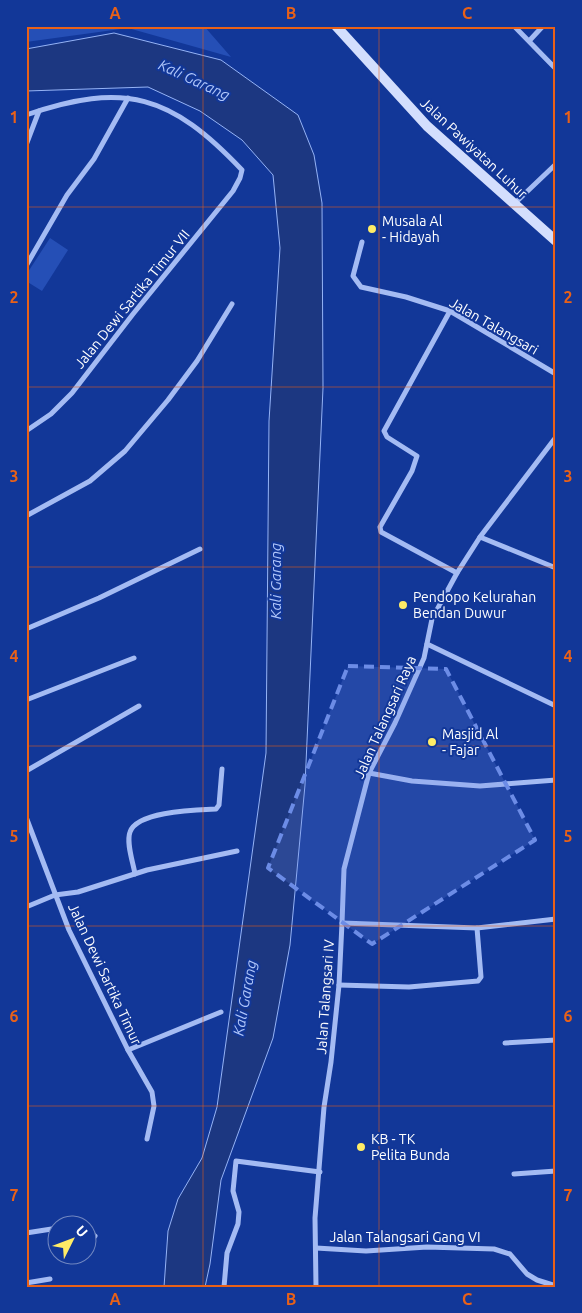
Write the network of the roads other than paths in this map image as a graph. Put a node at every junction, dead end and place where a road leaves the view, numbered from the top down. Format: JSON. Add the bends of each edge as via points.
{"nodes":[{"id":1,"x":336,"y":26,"type":"edge"},
{"id":2,"x":514,"y":26,"type":"edge"},
{"id":3,"x":543,"y":26,"type":"edge"},
{"id":4,"x":530,"y":40,"type":"junction"},
{"id":5,"x":556,"y":69,"type":"edge"},
{"id":6,"x":128,"y":98,"type":"junction"},
{"id":7,"x":39,"y":110,"type":"junction"},
{"id":8,"x":26,"y":115,"type":"edge"},
{"id":9,"x":26,"y":145,"type":"edge"},
{"id":10,"x":556,"y":164,"type":"edge"},
{"id":11,"x":514,"y":204,"type":"junction"},
{"id":12,"x":556,"y":241,"type":"edge"},
{"id":13,"x":362,"y":242,"type":"dead end"},
{"id":14,"x":26,"y":266,"type":"edge"},
{"id":15,"x":232,"y":304,"type":"dead end"},
{"id":16,"x":450,"y":311,"type":"junction"},
{"id":17,"x":556,"y":374,"type":"edge"},
{"id":18,"x":26,"y":431,"type":"edge"},
{"id":19,"x":556,"y":437,"type":"edge"},
{"id":20,"x":26,"y":516,"type":"edge"},
{"id":21,"x":480,"y":537,"type":"junction"},
{"id":22,"x":200,"y":549,"type":"dead end"},
{"id":23,"x":556,"y":568,"type":"edge"},
{"id":24,"x":456,"y":574,"type":"junction"},
{"id":25,"x":26,"y":628,"type":"edge"},
{"id":26,"x":427,"y":644,"type":"junction"},
{"id":27,"x":134,"y":658,"type":"dead end"},
{"id":28,"x":26,"y":700,"type":"edge"},
{"id":29,"x":139,"y":706,"type":"dead end"},
{"id":30,"x":556,"y":706,"type":"edge"},
{"id":31,"x":222,"y":769,"type":"dead end"},
{"id":32,"x":26,"y":771,"type":"edge"},
{"id":33,"x":369,"y":773,"type":"junction"},
{"id":34,"x":556,"y":780,"type":"edge"},
{"id":35,"x":26,"y":817,"type":"edge"},
{"id":36,"x":237,"y":851,"type":"dead end"},
{"id":37,"x":134,"y":874,"type":"junction"},
{"id":38,"x":55,"y":895,"type":"junction"},
{"id":39,"x":26,"y":907,"type":"edge"},
{"id":40,"x":556,"y":919,"type":"edge"},
{"id":41,"x":342,"y":924,"type":"junction"},
{"id":42,"x":477,"y":928,"type":"junction"},
{"id":43,"x":339,"y":985,"type":"junction"},
{"id":44,"x":220,"y":1012,"type":"dead end"},
{"id":45,"x":556,"y":1040,"type":"edge"},
{"id":46,"x":505,"y":1043,"type":"dead end"},
{"id":47,"x":128,"y":1050,"type":"junction"},
{"id":48,"x":147,"y":1139,"type":"dead end"},
{"id":49,"x":556,"y":1171,"type":"edge"},
{"id":50,"x":320,"y":1172,"type":"junction"},
{"id":51,"x":514,"y":1174,"type":"dead end"},
{"id":52,"x":48,"y":1230,"type":"edge"},
{"id":53,"x":26,"y":1234,"type":"edge"},
{"id":54,"x":316,"y":1248,"type":"junction"},
{"id":55,"x":50,"y":1279,"type":"dead end"},
{"id":56,"x":26,"y":1283,"type":"edge"},
{"id":57,"x":556,"y":1286,"type":"edge"},
{"id":58,"x":224,"y":1287,"type":"edge"},
{"id":59,"x":316,"y":1287,"type":"edge"}],
"edges":[{"from":1,"to":11,"type":"main road","name":"Jalan Pawiyatan Luhur","via":[[427,126]]},
{"from":2,"to":4,"type":"street"},
{"from":3,"to":4,"type":"street"},
{"from":4,"to":5,"type":"street"},
{"from":6,"to":7,"type":"street","via":[[100,98]]},
{"from":6,"to":14,"type":"street","via":[[94,159],[67,195]]},
{"from":6,"to":18,"type":"street","name":"Jalan Dewi Sartika Timur VII","via":[[146,100],[178,114],[242,170],[240,178],[72,393],[51,414]]},
{"from":7,"to":8,"type":"street"},
{"from":7,"to":9,"type":"street"},
{"from":10,"to":11,"type":"street"},
{"from":11,"to":12,"type":"main road","name":"Jalan Pawiyatan Luhur"},
{"from":13,"to":16,"type":"street","name":"Jalan Talangsari","via":[[353,276],[361,287]]},
{"from":15,"to":20,"type":"street","via":[[197,361],[125,451],[90,481]]},
{"from":16,"to":17,"type":"street","name":"Jalan Talangsari"},
{"from":16,"to":24,"type":"street","via":[[384,431],[387,437],[418,456],[380,528],[381,532]]},
{"from":19,"to":21,"type":"street","name":"Jalan Talangsari Raya"},
{"from":21,"to":23,"type":"street"},
{"from":21,"to":24,"type":"street","name":"Jalan Talangsari Raya"},
{"from":22,"to":25,"type":"street"},
{"from":24,"to":26,"type":"street","name":"Jalan Talangsari Raya","via":[[432,619]]},
{"from":26,"to":30,"type":"street"},
{"from":26,"to":33,"type":"street","name":"Jalan Talangsari Raya","via":[[414,683]]},
{"from":27,"to":28,"type":"street"},
{"from":29,"to":32,"type":"street"},
{"from":31,"to":37,"type":"street","via":[[216,809],[173,813],[134,824],[129,836]]},
{"from":33,"to":34,"type":"street","via":[[412,781],[480,786]]},
{"from":33,"to":41,"type":"street","name":"Jalan Talangsari Raya","via":[[344,869]]},
{"from":35,"to":38,"type":"street","name":"Jalan Dewi Sartika Timur"},
{"from":36,"to":37,"type":"street","via":[[189,859]]},
{"from":37,"to":38,"type":"street","via":[[78,892]]},
{"from":38,"to":39,"type":"street"},
{"from":38,"to":47,"type":"street","name":"Jalan Dewi Sartika Timur"},
{"from":40,"to":42,"type":"street","name":"Jalan Talangsari IV"},
{"from":41,"to":42,"type":"street","name":"Jalan Talangsari IV"},
{"from":41,"to":43,"type":"street","name":"Jalan Talangsari IV"},
{"from":42,"to":43,"type":"street","via":[[481,977],[476,982],[409,987]]},
{"from":43,"to":50,"type":"street","name":"Jalan Talangsari IV","via":[[324,1107]]},
{"from":44,"to":47,"type":"street"},
{"from":45,"to":46,"type":"street"},
{"from":47,"to":48,"type":"street","name":"Jalan Dewi Sartika Timur","via":[[154,1099]]},
{"from":49,"to":51,"type":"street"},
{"from":50,"to":54,"type":"street","name":"Jalan Talangsari IV","via":[[315,1218]]},
{"from":50,"to":58,"type":"street","via":[[236,1161],[233,1191],[239,1212],[238,1224],[228,1253]]},
{"from":52,"to":53,"type":"street"},
{"from":54,"to":57,"type":"street","name":"Jalan Talangsari Gang VI","via":[[494,1249],[510,1254],[536,1280]]},
{"from":54,"to":59,"type":"street","name":"Jalan Talangsari IV"},
{"from":55,"to":56,"type":"street"}]}
